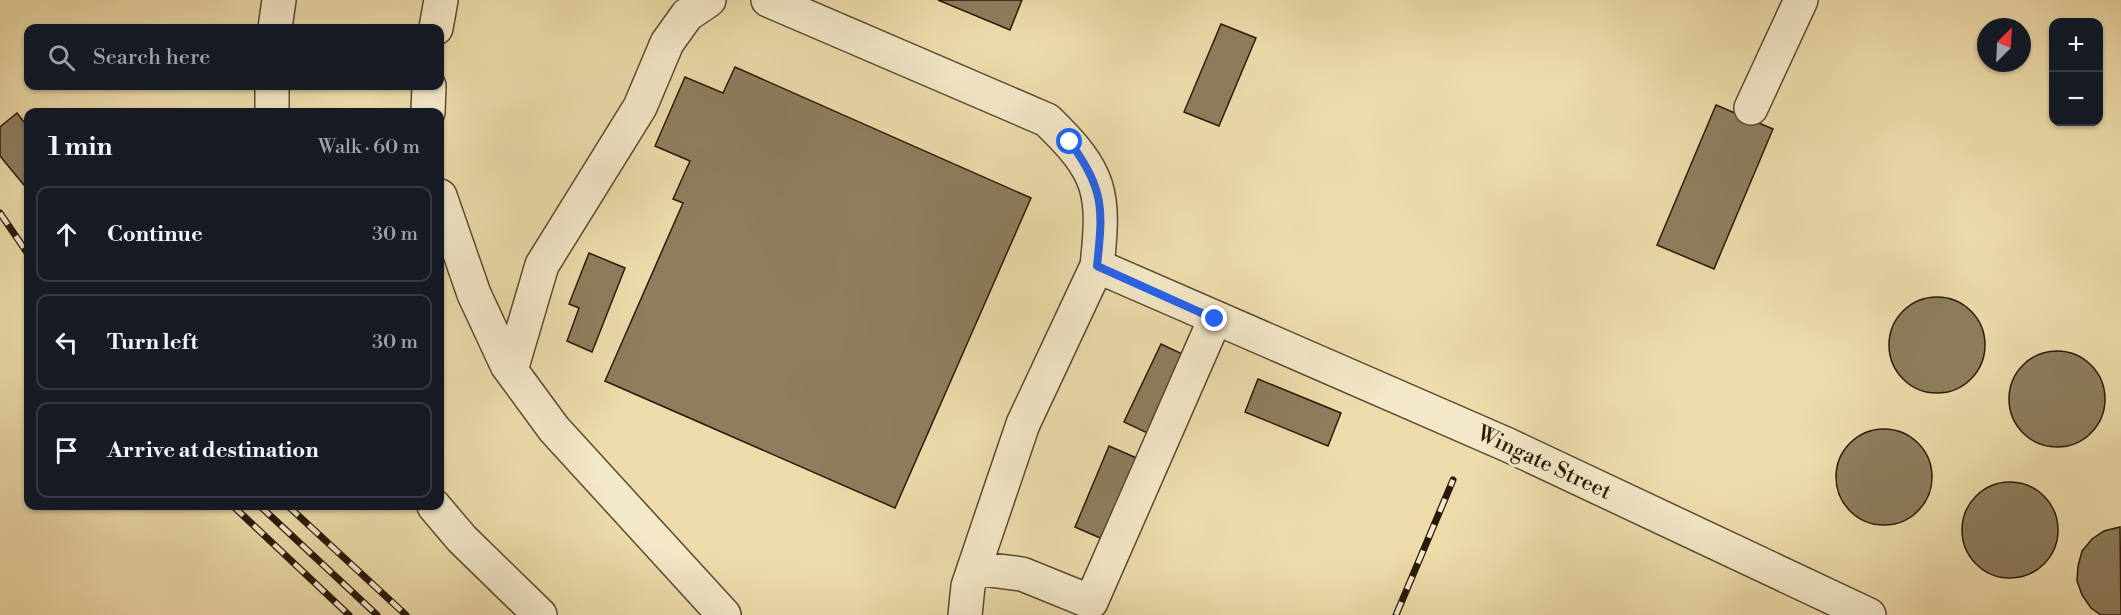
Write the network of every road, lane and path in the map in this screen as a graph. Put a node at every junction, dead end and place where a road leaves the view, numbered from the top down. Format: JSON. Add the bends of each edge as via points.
{"nodes":[{"id":1,"x":279,"y":0,"type":"edge"},
{"id":2,"x":441,"y":0,"type":"edge"},
{"id":3,"x":710,"y":0,"type":"edge"},
{"id":4,"x":768,"y":0,"type":"edge"},
{"id":5,"x":1801,"y":0,"type":"edge"},
{"id":6,"x":276,"y":24,"type":"edge"},
{"id":7,"x":437,"y":24,"type":"edge"},
{"id":8,"x":272,"y":90,"type":"edge"},
{"id":9,"x":429,"y":90,"type":"edge"},
{"id":10,"x":272,"y":108,"type":"edge"},
{"id":11,"x":428,"y":108,"type":"edge"},
{"id":12,"x":1751,"y":108,"type":"dead end"},
{"id":13,"x":444,"y":208,"type":"edge"},
{"id":14,"x":1097,"y":266,"type":"junction"},
{"id":15,"x":1215,"y":319,"type":"junction"},
{"id":16,"x":511,"y":370,"type":"junction"},
{"id":17,"x":437,"y":510,"type":"edge"},
{"id":18,"x":974,"y":568,"type":"junction"},
{"id":19,"x":540,"y":615,"type":"edge"},
{"id":20,"x":724,"y":615,"type":"edge"},
{"id":21,"x":965,"y":615,"type":"edge"},
{"id":22,"x":1869,"y":615,"type":"edge"}],
"edges":[{"from":1,"to":6,"type":"street"},
{"from":2,"to":7,"type":"street"},
{"from":3,"to":16,"type":"street","via":[[687,15],[667,43],[640,107],[542,265]]},
{"from":4,"to":14,"type":"street","via":[[1047,120],[1088,167],[1100,195],[1102,220]]},
{"from":5,"to":12,"type":"street"},
{"from":8,"to":10,"type":"street"},
{"from":9,"to":11,"type":"street"},
{"from":13,"to":16,"type":"street","via":[[474,294]]},
{"from":14,"to":15,"type":"street","name":"Wingate Street"},
{"from":14,"to":18,"type":"street","via":[[1023,424]]},
{"from":15,"to":18,"type":"street","via":[[1091,602],[1022,574]]},
{"from":15,"to":22,"type":"street","name":"Wingate Street","via":[[1508,445]]},
{"from":16,"to":20,"type":"street","via":[[554,429]]},
{"from":17,"to":19,"type":"street"},
{"from":18,"to":21,"type":"street"}]}
